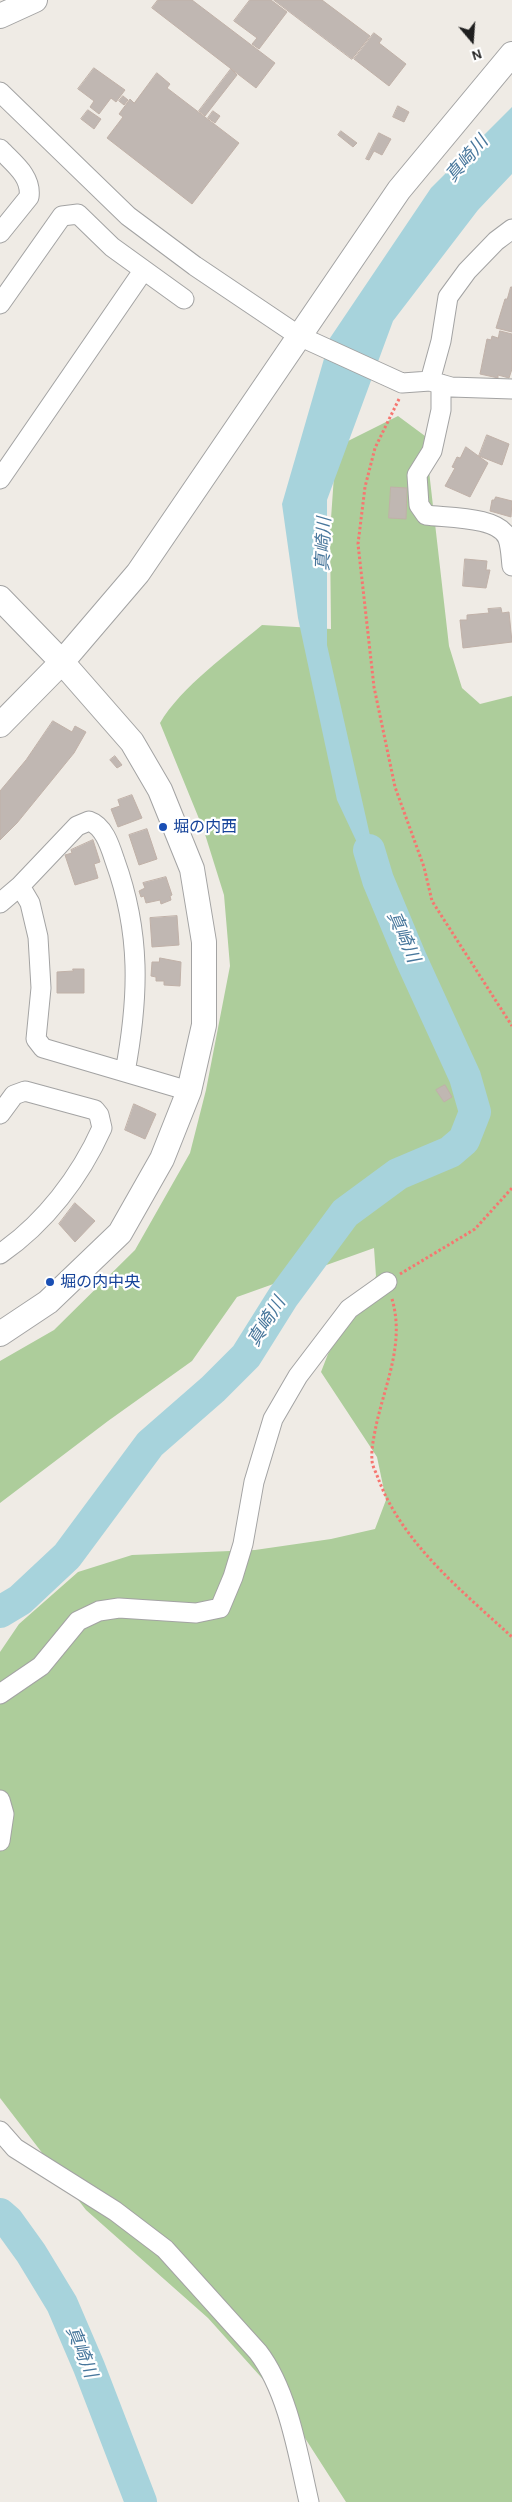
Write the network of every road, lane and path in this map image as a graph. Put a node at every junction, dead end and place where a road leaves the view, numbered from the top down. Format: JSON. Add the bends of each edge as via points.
{"nodes":[{"id":1,"x":35,"y":0,"type":"edge"},
{"id":2,"x":0,"y":16,"type":"edge"},
{"id":3,"x":512,"y":55,"type":"edge"},
{"id":4,"x":0,"y":92,"type":"edge"},
{"id":5,"x":0,"y":149,"type":"edge"},
{"id":6,"x":512,"y":228,"type":"edge"},
{"id":7,"x":0,"y":233,"type":"edge"},
{"id":8,"x":143,"y":271,"type":"junction"},
{"id":9,"x":184,"y":299,"type":"dead end"},
{"id":10,"x":0,"y":304,"type":"edge"},
{"id":11,"x":299,"y":336,"type":"junction"},
{"id":12,"x":436,"y":383,"type":"junction"},
{"id":13,"x":512,"y":389,"type":"edge"},
{"id":14,"x":0,"y":479,"type":"edge"},
{"id":15,"x":512,"y":566,"type":"edge"},
{"id":16,"x":0,"y":598,"type":"edge"},
{"id":17,"x":62,"y":662,"type":"junction"},
{"id":18,"x":0,"y":725,"type":"edge"},
{"id":19,"x":20,"y":886,"type":"junction"},
{"id":20,"x":0,"y":903,"type":"edge"},
{"id":21,"x":512,"y":1026,"type":"edge"},
{"id":22,"x":125,"y":1072,"type":"junction"},
{"id":23,"x":189,"y":1091,"type":"junction"},
{"id":24,"x":0,"y":1114,"type":"edge"},
{"id":25,"x":512,"y":1188,"type":"edge"},
{"id":26,"x":0,"y":1254,"type":"edge"},
{"id":27,"x":387,"y":1282,"type":"junction"},
{"id":28,"x":0,"y":1334,"type":"edge"},
{"id":29,"x":512,"y":1637,"type":"edge"},
{"id":30,"x":0,"y":1694,"type":"edge"},
{"id":31,"x":0,"y":1800,"type":"edge"},
{"id":32,"x":0,"y":1841,"type":"edge"},
{"id":33,"x":0,"y":2132,"type":"edge"},
{"id":34,"x":309,"y":2502,"type":"edge"}],
"edges":[{"from":1,"to":2,"type":"street"},
{"from":3,"to":11,"type":"street","via":[[399,190]]},
{"from":4,"to":11,"type":"street","via":[[128,216]]},
{"from":5,"to":7,"type":"street","via":[[26,177],[30,189],[29,196]]},
{"from":6,"to":12,"type":"street","via":[[467,271],[448,298]]},
{"from":8,"to":9,"type":"street"},
{"from":8,"to":10,"type":"street","via":[[78,214],[62,216]]},
{"from":8,"to":14,"type":"street"},
{"from":11,"to":12,"type":"street","via":[[402,383]]},
{"from":11,"to":17,"type":"street","via":[[138,573]]},
{"from":12,"to":13,"type":"street","via":[[451,387]]},
{"from":12,"to":15,"type":"street","via":[[441,410],[432,451],[416,475],[419,506],[426,515],[488,522],[500,527],[508,538]]},
{"from":12,"to":21,"type":"path","via":[[402,393],[375,448],[365,488],[358,544],[374,687],[394,786],[424,868],[432,901]]},
{"from":16,"to":17,"type":"street"},
{"from":17,"to":18,"type":"street"},
{"from":17,"to":23,"type":"street","via":[[132,742],[160,790],[192,869],[204,942],[204,1025]]},
{"from":19,"to":20,"type":"street"},
{"from":19,"to":22,"type":"street","via":[[30,904],[40,954],[38,1044]]},
{"from":19,"to":22,"type":"street","via":[[77,826],[89,821],[99,826],[120,873],[129,903],[134,939],[136,1005]]},
{"from":22,"to":23,"type":"street"},
{"from":23,"to":28,"type":"street","via":[[162,1159],[120,1233],[48,1302]]},
{"from":24,"to":26,"type":"street","via":[[14,1095],[30,1092],[95,1110],[102,1128],[76,1176],[55,1204]]},
{"from":25,"to":27,"type":"path","via":[[475,1229]]},
{"from":27,"to":29,"type":"path","via":[[396,1313],[396,1349],[375,1427],[372,1460],[387,1501],[408,1533],[468,1597]]},
{"from":27,"to":30,"type":"street","via":[[349,1310],[298,1376],[273,1419],[254,1482],[244,1544],[220,1608],[196,1613],[118,1608],[99,1611],[78,1621],[41,1666]]},
{"from":31,"to":32,"type":"street","via":[[4,1814]]},
{"from":33,"to":34,"type":"street","via":[[15,2148],[115,2211],[165,2249],[258,2352],[277,2385]]}]}
